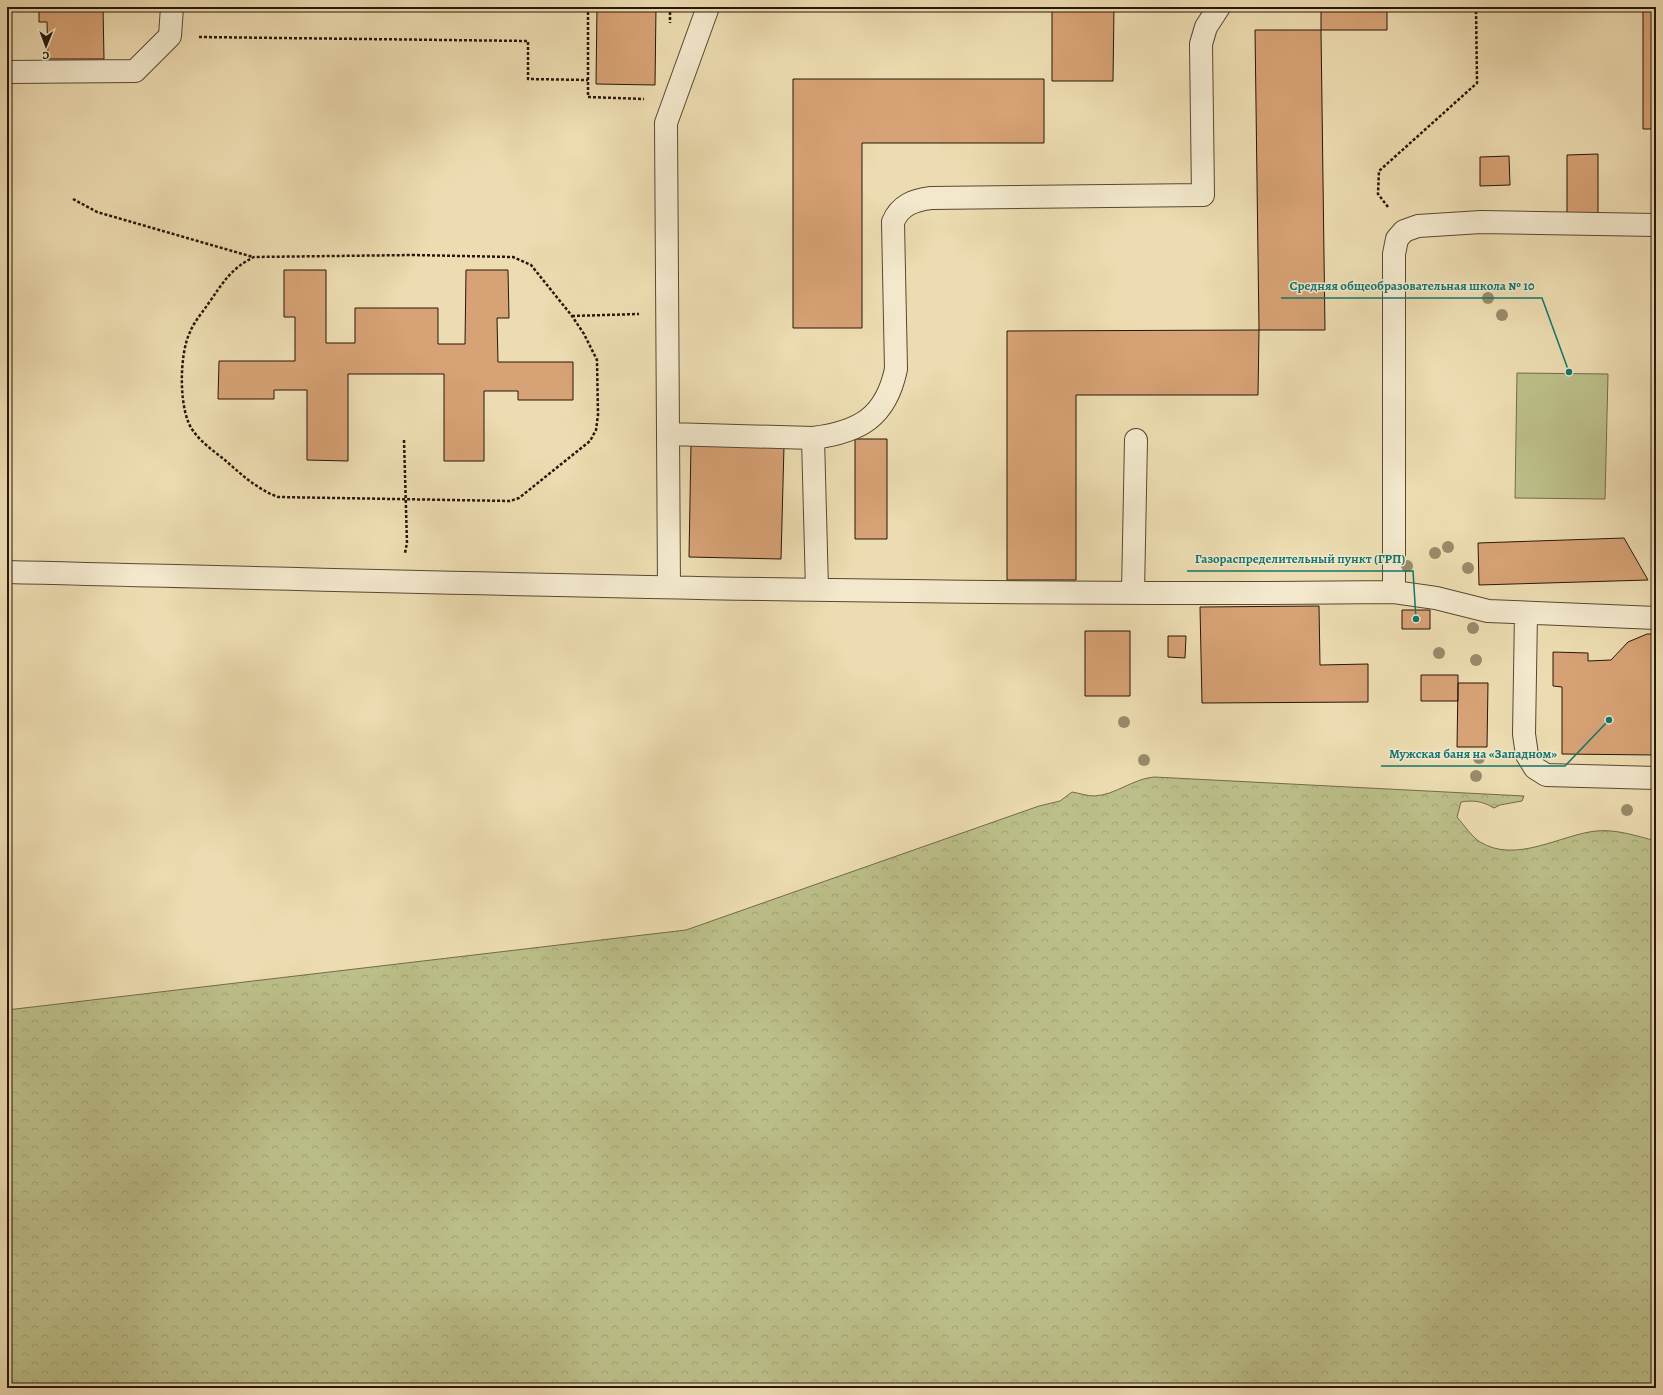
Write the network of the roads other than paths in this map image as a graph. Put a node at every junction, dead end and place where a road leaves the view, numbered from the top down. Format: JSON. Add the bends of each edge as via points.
{"nodes":[{"id":1,"x":172,"y":7,"type":"edge"},
{"id":2,"x":708,"y":7,"type":"edge"},
{"id":3,"x":1219,"y":7,"type":"edge"},
{"id":4,"x":7,"y":72,"type":"edge"},
{"id":5,"x":1656,"y":225,"type":"edge"},
{"id":6,"x":668,"y":434,"type":"junction"},
{"id":7,"x":813,"y":438,"type":"junction"},
{"id":8,"x":1136,"y":440,"type":"dead end"},
{"id":9,"x":7,"y":572,"type":"edge"},
{"id":10,"x":668,"y":587,"type":"junction"},
{"id":11,"x":817,"y":590,"type":"junction"},
{"id":12,"x":1133,"y":592,"type":"junction"},
{"id":13,"x":1394,"y":592,"type":"junction"},
{"id":14,"x":1526,"y":613,"type":"junction"},
{"id":15,"x":1656,"y":618,"type":"edge"},
{"id":16,"x":1656,"y":778,"type":"edge"}],
"edges":[{"from":1,"to":4,"type":"street","via":[[170,36],[135,71]]},
{"from":2,"to":6,"type":"street","via":[[666,123]]},
{"from":3,"to":7,"type":"street","via":[[1206,27],[1201,44],[1203,195],[932,198],[916,200],[905,206],[893,222],[896,368],[892,388],[884,403],[860,425],[844,433]]},
{"from":5,"to":13,"type":"street","via":[[1481,222],[1418,226],[1404,231],[1397,239],[1394,254]]},
{"from":6,"to":7,"type":"street"},
{"from":6,"to":10,"type":"street"},
{"from":7,"to":11,"type":"street"},
{"from":8,"to":12,"type":"street"},
{"from":9,"to":10,"type":"street"},
{"from":10,"to":11,"type":"street"},
{"from":11,"to":12,"type":"street"},
{"from":12,"to":13,"type":"street"},
{"from":13,"to":14,"type":"street","via":[[1436,598],[1488,611]]},
{"from":14,"to":15,"type":"street"},
{"from":14,"to":16,"type":"street","via":[[1524,734],[1527,755],[1535,768],[1546,775]]}]}
